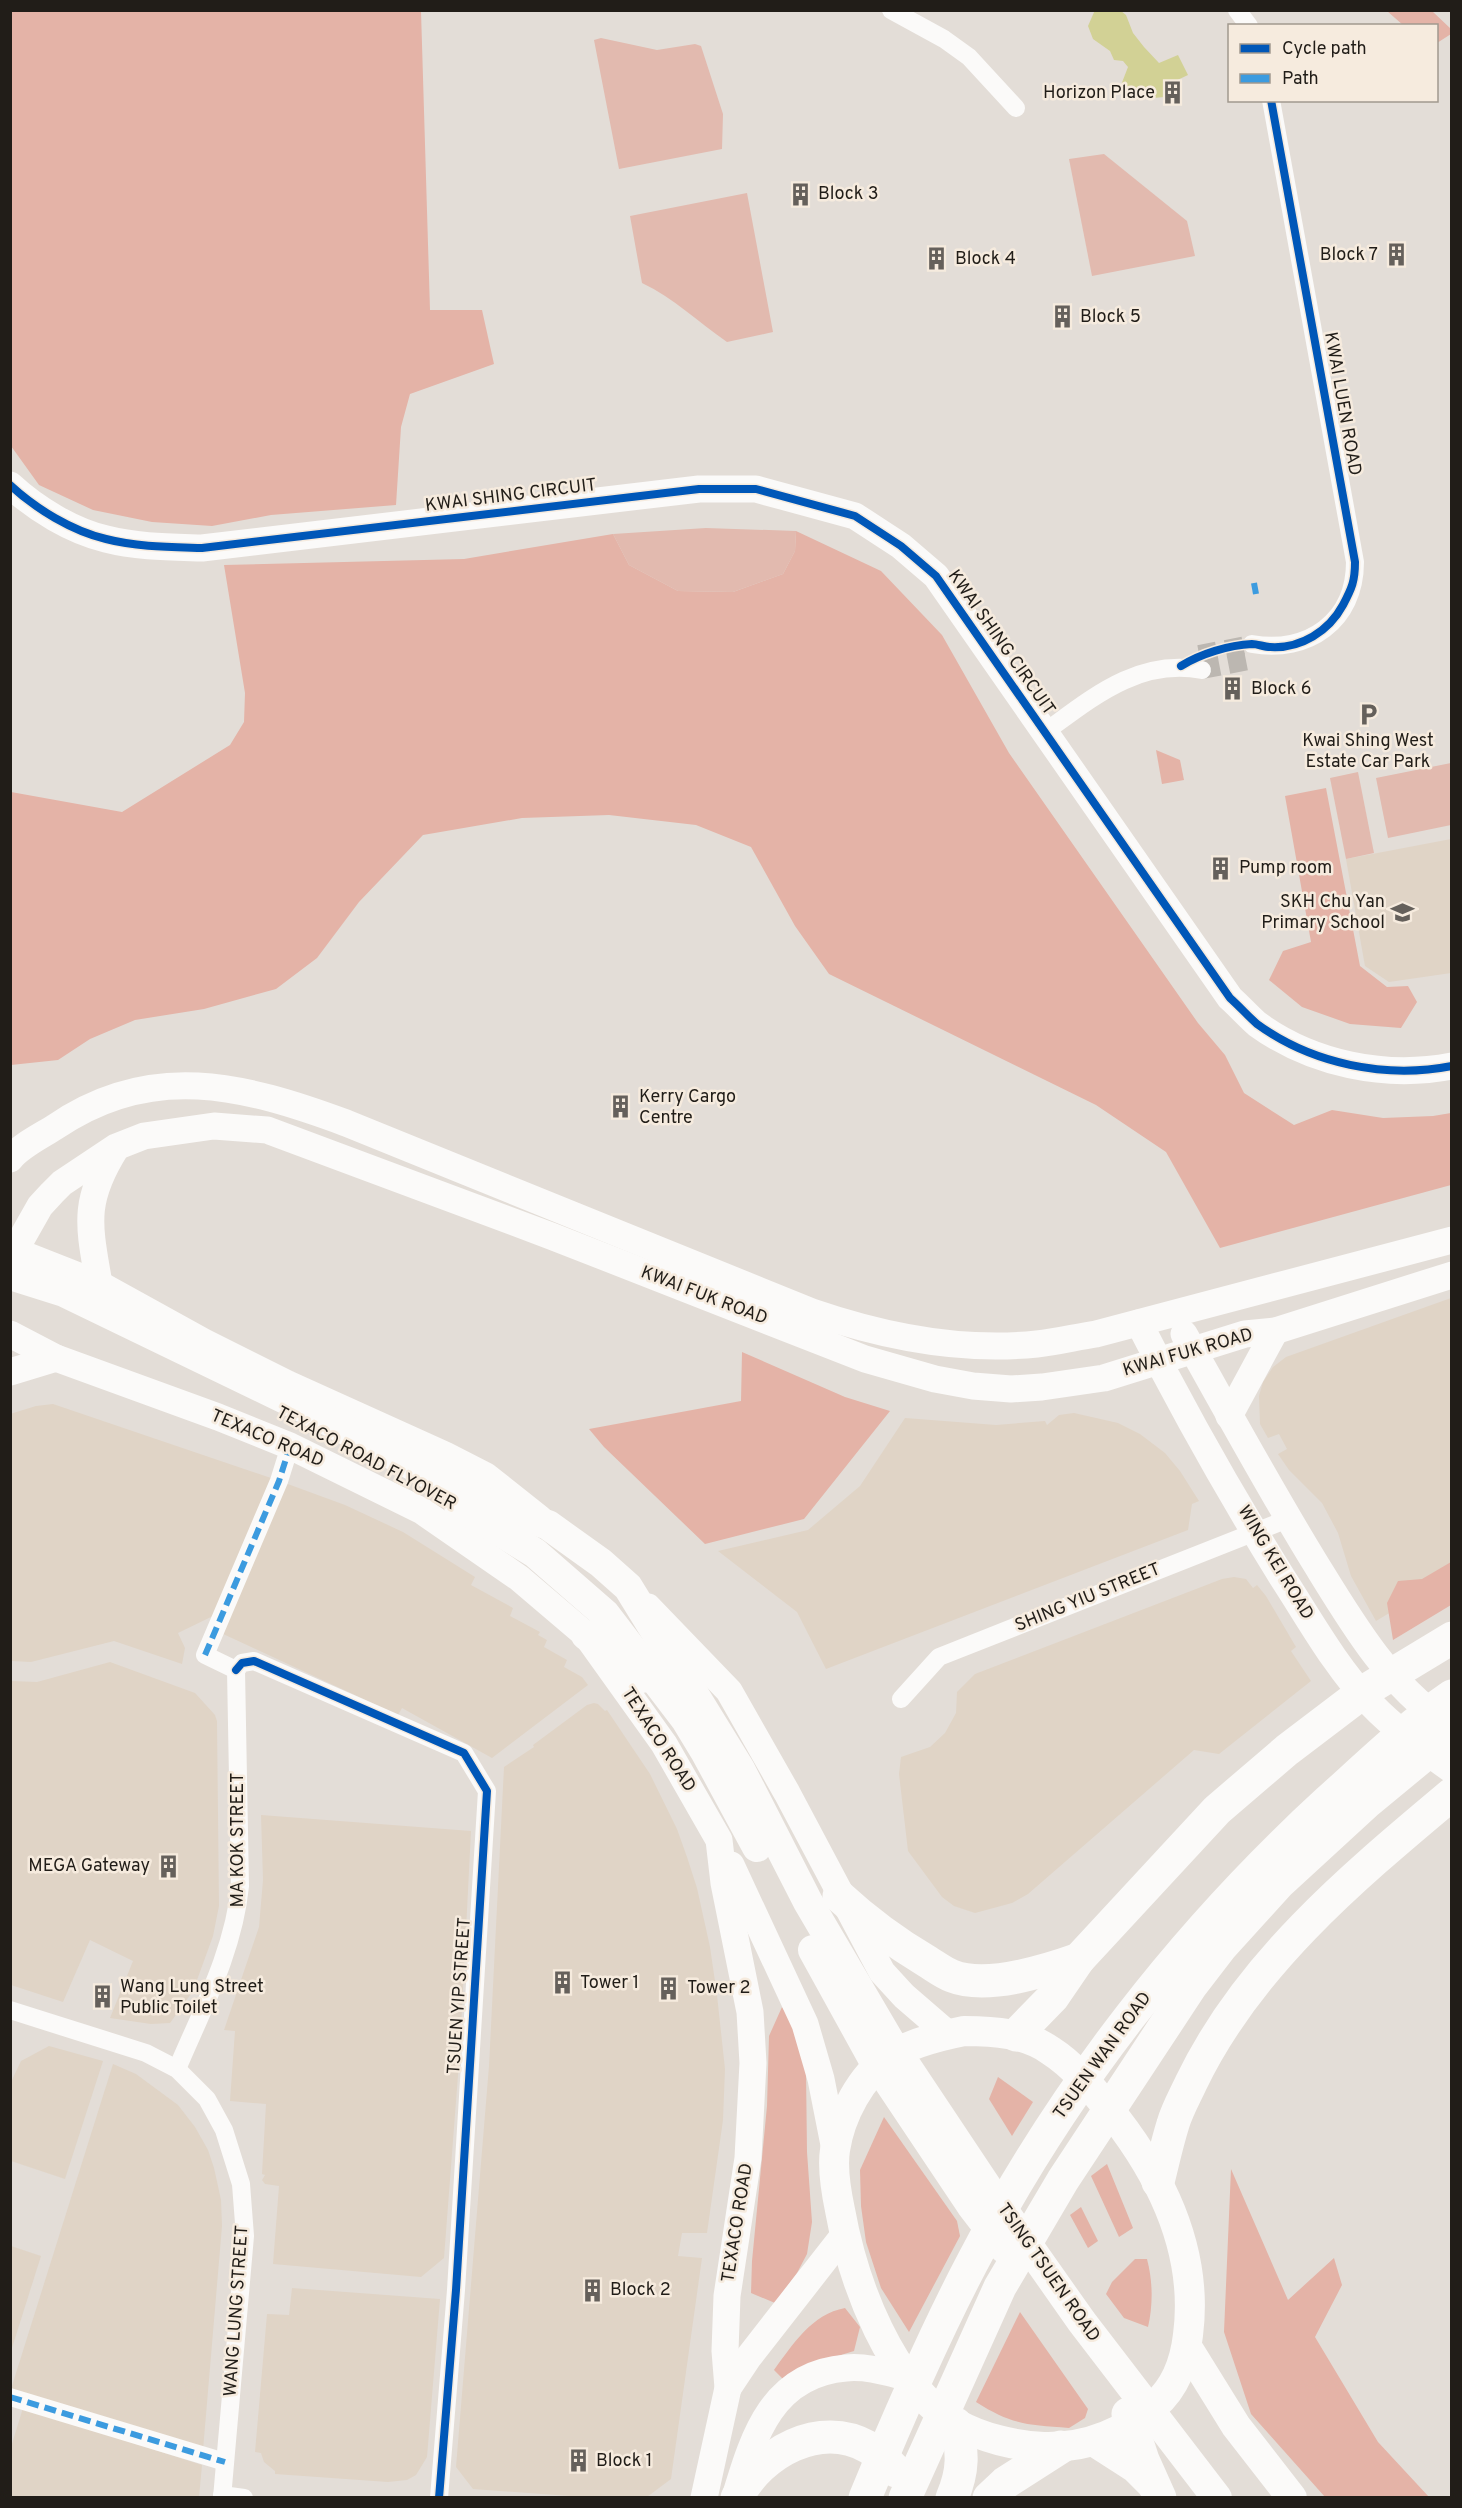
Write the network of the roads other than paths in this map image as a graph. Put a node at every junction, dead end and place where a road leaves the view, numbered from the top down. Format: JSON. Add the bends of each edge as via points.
{"nodes":[{"id":1,"x":891,"y":10,"type":"edge"},
{"id":2,"x":1237,"y":10,"type":"edge"},
{"id":3,"x":1248,"y":24,"type":"edge"},
{"id":4,"x":1271,"y":102,"type":"edge"},
{"id":5,"x":1016,"y":108,"type":"dead end"},
{"id":6,"x":10,"y":485,"type":"edge"},
{"id":7,"x":1253,"y":652,"type":"tunnel mouth"},
{"id":8,"x":1200,"y":662,"type":"tunnel mouth"},
{"id":9,"x":1045,"y":732,"type":"junction"},
{"id":10,"x":1452,"y":1066,"type":"edge"},
{"id":11,"x":116,"y":1147,"type":"junction"},
{"id":12,"x":11,"y":1157,"type":"edge"},
{"id":13,"x":1452,"y":1240,"type":"edge"},
{"id":14,"x":12,"y":1258,"type":"edge"},
{"id":15,"x":1452,"y":1275,"type":"edge"},
{"id":16,"x":99,"y":1284,"type":"junction"},
{"id":17,"x":10,"y":1291,"type":"edge"},
{"id":18,"x":1173,"y":1315,"type":"junction"},
{"id":19,"x":1139,"y":1323,"type":"junction"},
{"id":20,"x":1275,"y":1331,"type":"junction"},
{"id":21,"x":10,"y":1334,"type":"edge"},
{"id":22,"x":1193,"y":1349,"type":"junction"},
{"id":23,"x":56,"y":1358,"type":"junction"},
{"id":24,"x":1158,"y":1361,"type":"junction"},
{"id":25,"x":197,"y":1367,"type":"junction"},
{"id":26,"x":10,"y":1372,"type":"edge"},
{"id":27,"x":1229,"y":1416,"type":"junction"},
{"id":28,"x":291,"y":1446,"type":"junction"},
{"id":29,"x":1288,"y":1519,"type":"junction"},
{"id":30,"x":548,"y":1525,"type":"junction"},
{"id":31,"x":1255,"y":1532,"type":"junction"},
{"id":32,"x":628,"y":1587,"type":"junction"},
{"id":33,"x":586,"y":1635,"type":"junction"},
{"id":34,"x":1452,"y":1638,"type":"edge"},
{"id":35,"x":236,"y":1670,"type":"junction"},
{"id":36,"x":682,"y":1695,"type":"junction"},
{"id":37,"x":1452,"y":1696,"type":"edge"},
{"id":38,"x":901,"y":1698,"type":"dead end"},
{"id":39,"x":1452,"y":1727,"type":"edge"},
{"id":40,"x":1452,"y":1732,"type":"edge"},
{"id":41,"x":1452,"y":1770,"type":"edge"},
{"id":42,"x":1452,"y":1794,"type":"edge"},
{"id":43,"x":719,"y":1840,"type":"junction"},
{"id":44,"x":839,"y":1896,"type":"junction"},
{"id":45,"x":1079,"y":1959,"type":"junction"},
{"id":46,"x":10,"y":2010,"type":"edge"},
{"id":47,"x":948,"y":2034,"type":"junction"},
{"id":48,"x":1016,"y":2035,"type":"junction"},
{"id":49,"x":880,"y":2048,"type":"junction"},
{"id":50,"x":177,"y":2069,"type":"junction"},
{"id":51,"x":835,"y":2150,"type":"junction"},
{"id":52,"x":1158,"y":2182,"type":"junction"},
{"id":53,"x":844,"y":2235,"type":"junction"},
{"id":54,"x":1186,"y":2348,"type":"junction"},
{"id":55,"x":906,"y":2377,"type":"junction"},
{"id":56,"x":728,"y":2388,"type":"junction"},
{"id":57,"x":10,"y":2397,"type":"edge"},
{"id":58,"x":1128,"y":2414,"type":"junction"},
{"id":59,"x":956,"y":2424,"type":"junction"},
{"id":60,"x":1093,"y":2441,"type":"junction"},
{"id":61,"x":1061,"y":2447,"type":"junction"},
{"id":62,"x":225,"y":2462,"type":"junction"},
{"id":63,"x":1183,"y":2465,"type":"junction"},
{"id":64,"x":907,"y":2495,"type":"edge"},
{"id":65,"x":222,"y":2497,"type":"edge"},
{"id":66,"x":244,"y":2498,"type":"edge"},
{"id":67,"x":439,"y":2498,"type":"edge"},
{"id":68,"x":704,"y":2498,"type":"edge"},
{"id":69,"x":736,"y":2498,"type":"edge"},
{"id":70,"x":865,"y":2498,"type":"edge"},
{"id":71,"x":952,"y":2498,"type":"edge"},
{"id":72,"x":988,"y":2498,"type":"edge"},
{"id":73,"x":1162,"y":2498,"type":"edge"},
{"id":74,"x":1200,"y":2498,"type":"edge"},
{"id":75,"x":1217,"y":2498,"type":"edge"},
{"id":76,"x":1292,"y":2498,"type":"edge"}],
"edges":[{"from":1,"to":5,"type":"street","via":[[969,57]]},
{"from":2,"to":3,"type":"street"},
{"from":4,"to":7,"type":"street","name":"KWAI LUEN ROAD","via":[[1355,562],[1355,583],[1327,628],[1295,644]]},
{"from":6,"to":9,"type":"main road","name":"KWAI SHING CIRCUIT","via":[[62,521],[104,539],[146,546],[202,548],[699,489],[756,489],[855,516],[901,546],[936,576]]},
{"from":8,"to":9,"type":"street","via":[[1135,675],[1114,684]]},
{"from":9,"to":10,"type":"main road","name":"KWAI SHING CIRCUIT","via":[[1230,998],[1256,1022],[1283,1040],[1345,1064],[1404,1072]]},
{"from":11,"to":14,"type":"main road","name":"KWAI FUK ROAD","via":[[62,1183],[40,1206]]},
{"from":11,"to":16,"type":"main road","via":[[91,1202],[90,1227]]},
{"from":11,"to":24,"type":"main road","name":"KWAI FUK ROAD","via":[[144,1136],[214,1126],[267,1130],[865,1359],[935,1379],[982,1387],[1042,1387],[1104,1378]]},
{"from":12,"to":19,"type":"main road","name":"KWAI FUK ROAD","via":[[79,1111],[119,1095],[172,1086],[234,1090],[288,1102],[337,1120],[784,1302],[872,1331],[936,1343],[1006,1346],[1037,1344]]},
{"from":13,"to":18,"type":"main road","name":"KWAI FUK ROAD"},
{"from":14,"to":16,"type":"main road","name":"TEXACO ROAD"},
{"from":14,"to":25,"type":"main road","name":"TEXACO ROAD FLYOVER"},
{"from":15,"to":20,"type":"main road","name":"KWAI FUK ROAD"},
{"from":16,"to":30,"type":"main road","name":"TEXACO ROAD","via":[[267,1374],[486,1476]]},
{"from":17,"to":25,"type":"main road","name":"TEXACO ROAD FLYOVER","via":[[60,1307]]},
{"from":18,"to":19,"type":"main road","name":"KWAI FUK ROAD"},
{"from":18,"to":22,"type":"main road","name":"WING KEI ROAD"},
{"from":19,"to":24,"type":"main road","name":"WING KEI ROAD"},
{"from":20,"to":22,"type":"main road","name":"KWAI FUK ROAD","via":[[1245,1334]]},
{"from":20,"to":27,"type":"main road"},
{"from":21,"to":23,"type":"main road","name":"TEXACO ROAD"},
{"from":22,"to":24,"type":"main road","name":"KWAI FUK ROAD"},
{"from":22,"to":27,"type":"main road","name":"WING KEI ROAD"},
{"from":23,"to":26,"type":"main road"},
{"from":23,"to":28,"type":"main road","name":"TEXACO ROAD"},
{"from":24,"to":31,"type":"main road","name":"WING KEI ROAD"},
{"from":25,"to":30,"type":"main road","name":"TEXACO ROAD FLYOVER","via":[[308,1410],[476,1499]]},
{"from":25,"to":36,"type":"main road","name":"TEXACO ROAD FLYOVER","via":[[433,1491],[535,1553],[605,1614]]},
{"from":27,"to":29,"type":"main road","name":"WING KEI ROAD"},
{"from":28,"to":33,"type":"main road","name":"TEXACO ROAD","via":[[422,1511],[519,1578]]},
{"from":28,"to":35,"type":"street","via":[[205,1655]]},
{"from":29,"to":31,"type":"street","name":"SHING YIU STREET"},
{"from":29,"to":39,"type":"main road","name":"WING KEI ROAD","via":[[1359,1635],[1395,1678]]},
{"from":30,"to":32,"type":"main road","name":"TEXACO ROAD"},
{"from":31,"to":38,"type":"street","name":"SHING YIU STREET","via":[[939,1657]]},
{"from":31,"to":41,"type":"main road","name":"WING KEI ROAD","via":[[1331,1654],[1369,1702],[1413,1743]]},
{"from":32,"to":36,"type":"main road","name":"TEXACO ROAD"},
{"from":32,"to":44,"type":"main road","name":"TEXACO ROAD","via":[[729,1692],[787,1793]]},
{"from":33,"to":36,"type":"main road"},
{"from":33,"to":43,"type":"main road","name":"TEXACO ROAD","via":[[664,1744]]},
{"from":34,"to":45,"type":"highway","via":[[1366,1690],[1217,1810]]},
{"from":35,"to":50,"type":"street","name":"MA KOK STREET","via":[[238,1914]]},
{"from":35,"to":67,"type":"street","name":"TSUEN YIP STREET","via":[[242,1663],[254,1661],[464,1753],[487,1791]]},
{"from":36,"to":49,"type":"main road","name":"TEXACO ROAD","via":[[706,1752],[792,1911]]},
{"from":36,"to":49,"type":"main road","name":"TEXACO ROAD","via":[[740,1769]]},
{"from":37,"to":70,"type":"highway","name":"TSUEN WAN ROAD","via":[[1367,1765],[1258,1868],[1197,1935],[1115,2036],[1033,2156],[972,2262]]},
{"from":40,"to":64,"type":"highway","name":"TSUEN WAN ROAD","via":[[1366,1803],[1280,1882],[1191,1986],[1063,2180],[1000,2287]]},
{"from":42,"to":52,"type":"highway","via":[[1359,1872],[1288,1943],[1226,2021],[1204,2056],[1173,2122]]},
{"from":43,"to":51,"type":"main road","via":[[805,2024]]},
{"from":43,"to":56,"type":"main road","name":"TEXACO ROAD","via":[[750,2012],[753,2063],[748,2158],[727,2296],[724,2351]]},
{"from":44,"to":45,"type":"highway","via":[[900,1945],[953,1977],[987,1981],[1017,1978]]},
{"from":44,"to":47,"type":"main road","name":"TEXACO ROAD","via":[[882,1972]]},
{"from":45,"to":48,"type":"highway","via":[[1053,1997]]},
{"from":46,"to":50,"type":"street","name":"WANG LUNG STREET","via":[[146,2053]]},
{"from":47,"to":48,"type":"main road","via":[[964,2031]]},
{"from":47,"to":51,"type":"main road","via":[[888,2058],[866,2080],[848,2109]]},
{"from":48,"to":52,"type":"main road","via":[[1051,2050],[1088,2083],[1126,2130]]},
{"from":49,"to":58,"type":"main road","name":"TSING TSUEN ROAD","via":[[971,2205]]},
{"from":49,"to":63,"type":"main road","name":"TSING TSUEN ROAD","via":[[989,2190]]},
{"from":50,"to":62,"type":"street","name":"WANG LUNG STREET","via":[[207,2099],[224,2130],[237,2167],[244,2205],[245,2236]]},
{"from":51,"to":53,"type":"main road","via":[[835,2186]]},
{"from":52,"to":54,"type":"main road","via":[[1174,2216],[1185,2256],[1192,2307]]},
{"from":53,"to":55,"type":"main road","via":[[870,2312]]},
{"from":53,"to":56,"type":"main road"},
{"from":54,"to":60,"type":"main road","via":[[1181,2369],[1160,2402],[1136,2422]]},
{"from":54,"to":76,"type":"main road","via":[[1236,2426]]},
{"from":55,"to":59,"type":"main road"},
{"from":55,"to":69,"type":"main road","via":[[847,2367],[822,2372],[781,2396],[766,2414],[747,2456]]},
{"from":56,"to":68,"type":"main road","name":"TEXACO ROAD"},
{"from":57,"to":62,"type":"street"},
{"from":58,"to":63,"type":"main road","name":"TSING TSUEN ROAD"},
{"from":58,"to":73,"type":"highway","via":[[1143,2460]]},
{"from":59,"to":61,"type":"main road","via":[[997,2440]]},
{"from":59,"to":71,"type":"highway","via":[[963,2452]]},
{"from":60,"to":61,"type":"main road"},
{"from":60,"to":73,"type":"main road","via":[[1135,2468]]},
{"from":61,"to":72,"type":"highway"},
{"from":62,"to":65,"type":"street","name":"WANG LUNG STREET"},
{"from":63,"to":74,"type":"main road","name":"TSING TSUEN ROAD"},
{"from":63,"to":75,"type":"main road","name":"TSING TSUEN ROAD"},
{"from":64,"to":69,"type":"highway","via":[[897,2472],[885,2460],[868,2447],[830,2436],[810,2439],[775,2454],[755,2472]]},
{"from":65,"to":66,"type":"street"}]}
